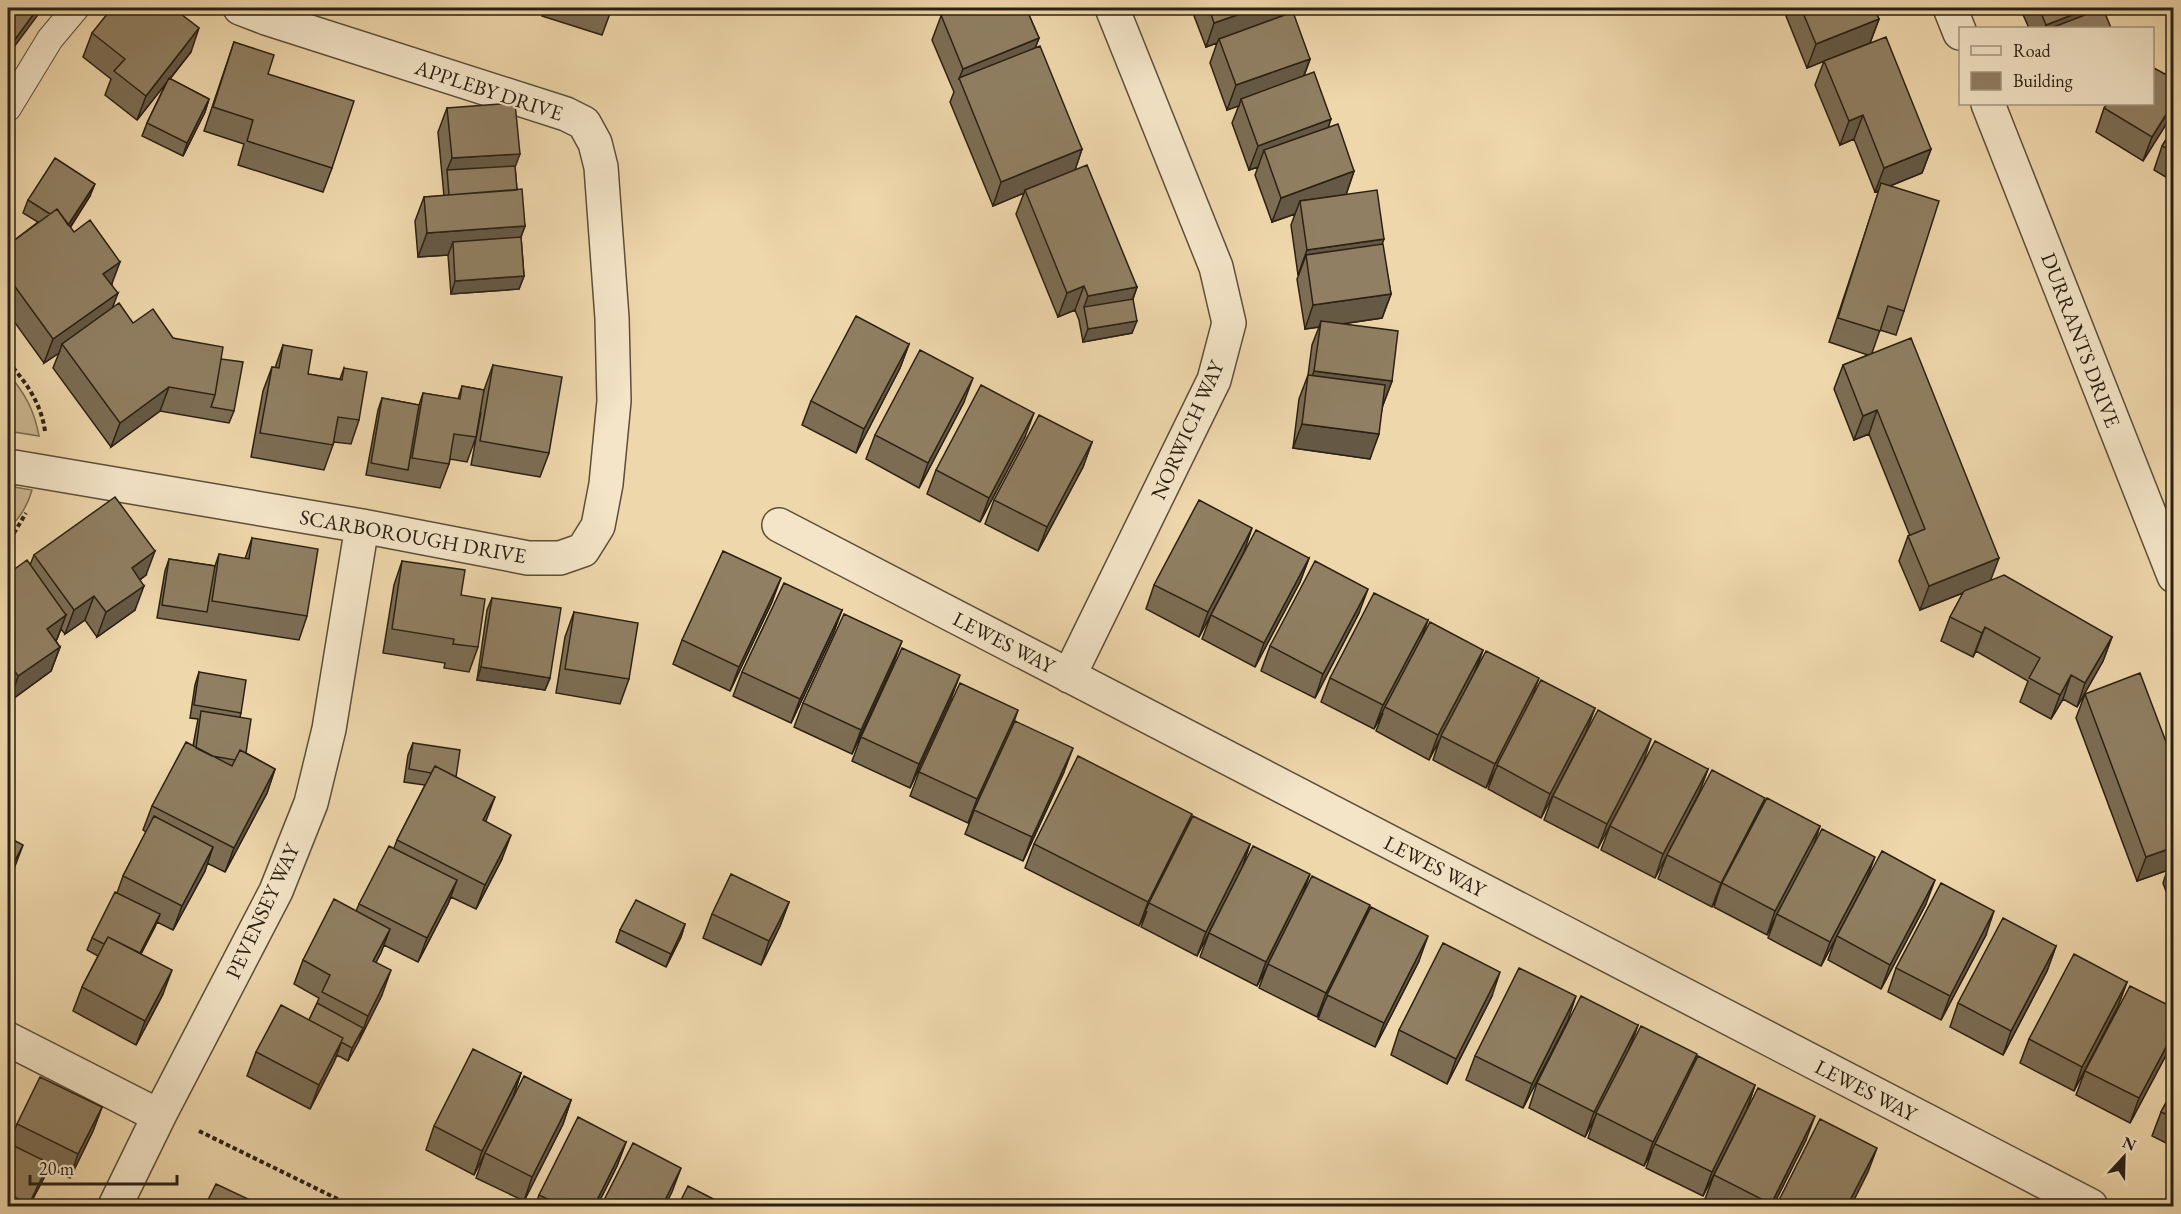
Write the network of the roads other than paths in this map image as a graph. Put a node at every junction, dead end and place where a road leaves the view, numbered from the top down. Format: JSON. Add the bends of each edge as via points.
{"nodes":[{"id":1,"x":76,"y":8,"type":"edge"},
{"id":2,"x":240,"y":8,"type":"edge"},
{"id":3,"x":1112,"y":8,"type":"edge"},
{"id":4,"x":1950,"y":8,"type":"edge"},
{"id":5,"x":1959,"y":30,"type":"edge"},
{"id":6,"x":1988,"y":105,"type":"edge"},
{"id":7,"x":8,"y":108,"type":"edge"},
{"id":8,"x":612,"y":318,"type":"joint"},
{"id":9,"x":8,"y":466,"type":"edge"},
{"id":10,"x":779,"y":525,"type":"dead end"},
{"id":11,"x":362,"y":526,"type":"junction"},
{"id":12,"x":2174,"y":576,"type":"edge"},
{"id":13,"x":1069,"y":676,"type":"junction"},
{"id":14,"x":8,"y":1039,"type":"edge"},
{"id":15,"x":159,"y":1116,"type":"junction"},
{"id":16,"x":115,"y":1206,"type":"edge"},
{"id":17,"x":2091,"y":1206,"type":"edge"}],
"edges":[{"from":1,"to":7,"type":"lane","via":[[50,39]]},
{"from":2,"to":8,"type":"street","name":"APPLEBY DRIVE","via":[[584,123],[595,142],[601,167]]},
{"from":3,"to":13,"type":"street","name":"NORWICH WAY","via":[[1216,267],[1229,323],[1214,380]]},
{"from":4,"to":5,"type":"street"},
{"from":6,"to":12,"type":"street","name":"DURRANTS DRIVE"},
{"from":8,"to":11,"type":"street","name":"SCARBOROUGH DRIVE","via":[[614,401],[606,484],[598,526],[583,550],[560,558],[528,558]]},
{"from":9,"to":11,"type":"street","name":"SCARBOROUGH DRIVE"},
{"from":10,"to":13,"type":"street","name":"LEWES WAY"},
{"from":11,"to":15,"type":"street","name":"PEVENSEY WAY","via":[[329,729],[311,803],[276,891]]},
{"from":13,"to":17,"type":"street","name":"LEWES WAY"},
{"from":14,"to":15,"type":"street"},
{"from":15,"to":16,"type":"street","name":"PEVENSEY WAY"}]}
